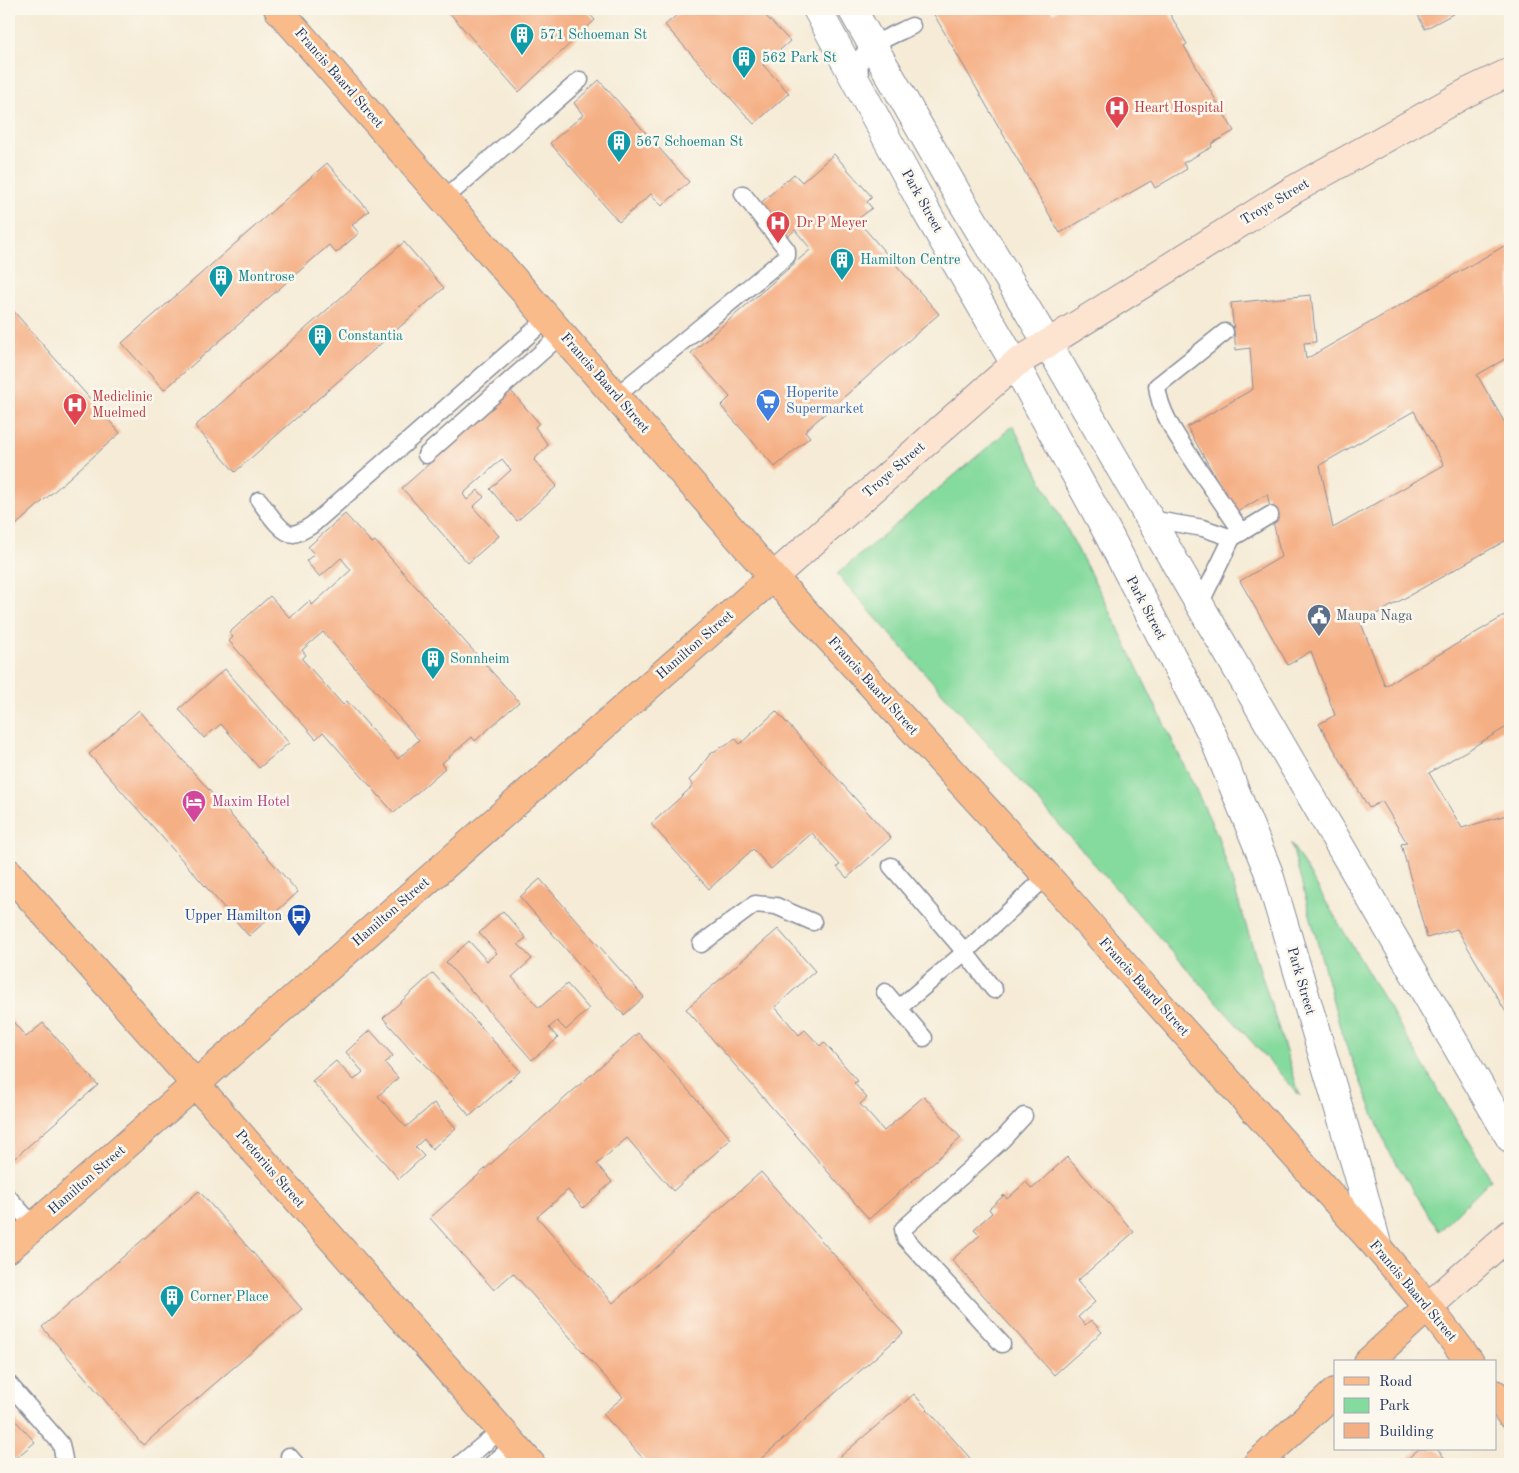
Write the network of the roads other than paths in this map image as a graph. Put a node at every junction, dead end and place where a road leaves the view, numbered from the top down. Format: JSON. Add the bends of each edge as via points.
{"nodes":[{"id":1,"x":278,"y":9,"type":"edge"},
{"id":2,"x":817,"y":9,"type":"edge"},
{"id":3,"x":852,"y":9,"type":"edge"},
{"id":4,"x":912,"y":26,"type":"dead end"},
{"id":5,"x":873,"y":46,"type":"junction"},
{"id":6,"x":1510,"y":72,"type":"edge"},
{"id":7,"x":580,"y":80,"type":"dead end"},
{"id":8,"x":861,"y":87,"type":"junction"},
{"id":9,"x":743,"y":194,"type":"dead end"},
{"id":10,"x":444,"y":199,"type":"junction"},
{"id":11,"x":555,"y":326,"type":"junction"},
{"id":12,"x":1226,"y":332,"type":"dead end"},
{"id":13,"x":1048,"y":344,"type":"junction"},
{"id":14,"x":1015,"y":364,"type":"junction"},
{"id":15,"x":616,"y":396,"type":"junction"},
{"id":16,"x":426,"y":455,"type":"dead end"},
{"id":17,"x":259,"y":500,"type":"dead end"},
{"id":18,"x":1270,"y":515,"type":"dead end"},
{"id":19,"x":1150,"y":520,"type":"junction"},
{"id":20,"x":1237,"y":535,"type":"junction"},
{"id":21,"x":773,"y":576,"type":"junction"},
{"id":22,"x":1200,"y":604,"type":"junction"},
{"id":23,"x":890,"y":866,"type":"dead end"},
{"id":24,"x":9,"y":873,"type":"edge"},
{"id":25,"x":1047,"y":876,"type":"junction"},
{"id":26,"x":813,"y":922,"type":"dead end"},
{"id":27,"x":700,"y":944,"type":"dead end"},
{"id":28,"x":965,"y":952,"type":"junction"},
{"id":29,"x":994,"y":990,"type":"dead end"},
{"id":30,"x":886,"y":992,"type":"dead end"},
{"id":31,"x":900,"y":1008,"type":"junction"},
{"id":32,"x":924,"y":1038,"type":"dead end"},
{"id":33,"x":195,"y":1084,"type":"junction"},
{"id":34,"x":1024,"y":1116,"type":"dead end"},
{"id":35,"x":1510,"y":1138,"type":"edge"},
{"id":36,"x":9,"y":1198,"type":"edge"},
{"id":37,"x":34,"y":1226,"type":"junction"},
{"id":38,"x":1510,"y":1234,"type":"edge"},
{"id":39,"x":9,"y":1248,"type":"edge"},
{"id":40,"x":1378,"y":1248,"type":"junction"},
{"id":41,"x":1428,"y":1307,"type":"junction"},
{"id":42,"x":1002,"y":1344,"type":"dead end"},
{"id":43,"x":1370,"y":1360,"type":"edge"},
{"id":44,"x":1468,"y":1360,"type":"edge"},
{"id":45,"x":9,"y":1384,"type":"edge"},
{"id":46,"x":1334,"y":1393,"type":"edge"},
{"id":47,"x":1496,"y":1395,"type":"edge"},
{"id":48,"x":1510,"y":1414,"type":"edge"},
{"id":49,"x":515,"y":1446,"type":"edge"},
{"id":50,"x":62,"y":1464,"type":"edge"},
{"id":51,"x":460,"y":1464,"type":"edge"},
{"id":52,"x":492,"y":1464,"type":"edge"},
{"id":53,"x":1257,"y":1464,"type":"edge"}],
"edges":[{"from":1,"to":10,"type":"main road","name":"Francis Baard Street"},
{"from":2,"to":8,"type":"street","name":"Park Street"},
{"from":3,"to":5,"type":"street"},
{"from":4,"to":5,"type":"lane"},
{"from":5,"to":8,"type":"lane","via":[[859,65]]},
{"from":5,"to":13,"type":"street"},
{"from":6,"to":13,"type":"main road","name":"Troye Street","via":[[1293,190]]},
{"from":7,"to":10,"type":"lane"},
{"from":8,"to":14,"type":"street","name":"Park Street","via":[[926,211]]},
{"from":9,"to":15,"type":"lane","via":[[787,250],[788,256]]},
{"from":10,"to":11,"type":"main road","name":"Francis Baard Street"},
{"from":11,"to":15,"type":"main road","name":"Francis Baard Street"},
{"from":11,"to":16,"type":"lane"},
{"from":11,"to":17,"type":"lane","via":[[306,528],[292,534],[282,530]]},
{"from":12,"to":20,"type":"lane","via":[[1157,386],[1165,414]]},
{"from":13,"to":14,"type":"main road","name":"Troye Street"},
{"from":13,"to":19,"type":"street"},
{"from":14,"to":21,"type":"main road","name":"Troye Street"},
{"from":14,"to":40,"type":"street","name":"Park Street","via":[[1212,734],[1268,871]]},
{"from":15,"to":21,"type":"main road","name":"Francis Baard Street"},
{"from":18,"to":20,"type":"lane"},
{"from":19,"to":20,"type":"lane"},
{"from":19,"to":22,"type":"street"},
{"from":20,"to":22,"type":"lane"},
{"from":21,"to":25,"type":"main road","name":"Francis Baard Street"},
{"from":21,"to":33,"type":"main road","name":"Hamilton Street"},
{"from":22,"to":35,"type":"street"},
{"from":23,"to":28,"type":"lane"},
{"from":24,"to":33,"type":"main road","name":"Pretorius Street"},
{"from":25,"to":28,"type":"lane"},
{"from":25,"to":40,"type":"main road","name":"Francis Baard Street"},
{"from":26,"to":27,"type":"lane","via":[[776,906],[754,904]]},
{"from":28,"to":29,"type":"lane"},
{"from":28,"to":31,"type":"lane"},
{"from":30,"to":31,"type":"lane"},
{"from":31,"to":32,"type":"lane"},
{"from":33,"to":37,"type":"main road","name":"Hamilton Street"},
{"from":33,"to":49,"type":"main road","name":"Pretorius Street"},
{"from":34,"to":42,"type":"lane","via":[[1002,1140],[903,1229],[905,1238]]},
{"from":36,"to":37,"type":"lane"},
{"from":37,"to":39,"type":"main road","name":"Hamilton Street"},
{"from":38,"to":41,"type":"main road"},
{"from":40,"to":41,"type":"main road","name":"Francis Baard Street"},
{"from":41,"to":43,"type":"main road"},
{"from":41,"to":44,"type":"main road","name":"Francis Baard Street"},
{"from":45,"to":50,"type":"lane","via":[[61,1444]]},
{"from":46,"to":53,"type":"main road"},
{"from":47,"to":48,"type":"main road"},
{"from":49,"to":51,"type":"lane"},
{"from":49,"to":52,"type":"lane"}]}
